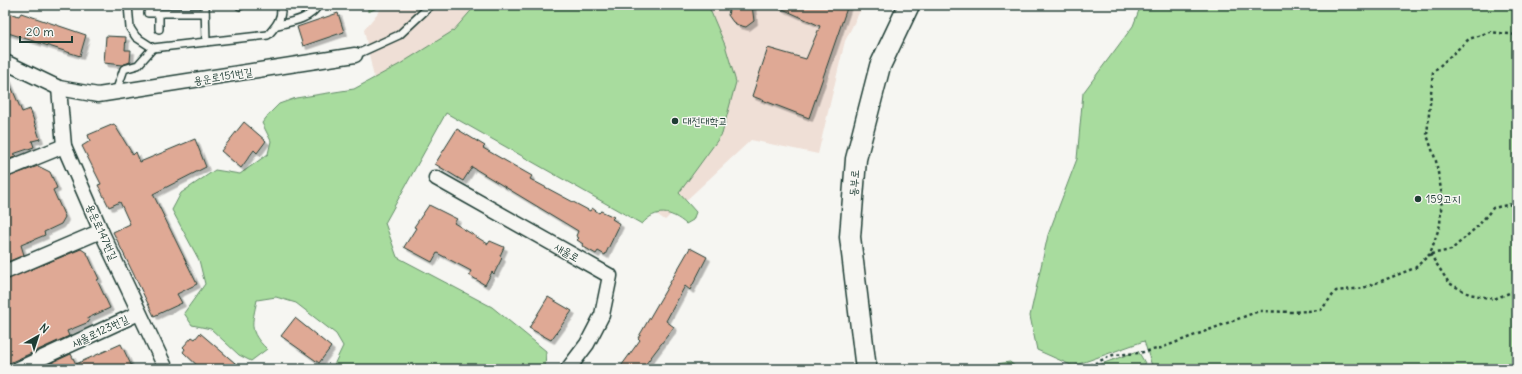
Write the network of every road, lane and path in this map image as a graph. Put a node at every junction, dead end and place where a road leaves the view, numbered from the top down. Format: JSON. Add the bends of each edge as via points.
{"nodes":[{"id":1,"x":128,"y":5,"type":"edge"},
{"id":2,"x":205,"y":5,"type":"edge"},
{"id":3,"x":281,"y":5,"type":"edge"},
{"id":4,"x":318,"y":5,"type":"edge"},
{"id":5,"x":431,"y":5,"type":"edge"},
{"id":6,"x":909,"y":5,"type":"edge"},
{"id":7,"x":148,"y":13,"type":"dead end"},
{"id":8,"x":159,"y":13,"type":"junction"},
{"id":9,"x":205,"y":13,"type":"junction"},
{"id":10,"x":277,"y":26,"type":"junction"},
{"id":11,"x":160,"y":29,"type":"dead end"},
{"id":12,"x":1517,"y":35,"type":"edge"},
{"id":13,"x":206,"y":42,"type":"junction"},
{"id":14,"x":153,"y":48,"type":"junction"},
{"id":15,"x":355,"y":55,"type":"joint"},
{"id":16,"x":5,"y":62,"type":"edge"},
{"id":17,"x":59,"y":88,"type":"junction"},
{"id":18,"x":116,"y":92,"type":"junction"},
{"id":19,"x":64,"y":146,"type":"junction"},
{"id":20,"x":5,"y":170,"type":"edge"},
{"id":21,"x":436,"y":178,"type":"dead end"},
{"id":22,"x":1517,"y":203,"type":"edge"},
{"id":23,"x":101,"y":231,"type":"junction"},
{"id":24,"x":1430,"y":254,"type":"junction"},
{"id":25,"x":5,"y":272,"type":"edge"},
{"id":26,"x":1517,"y":290,"type":"edge"},
{"id":27,"x":139,"y":313,"type":"junction"},
{"id":28,"x":18,"y":369,"type":"edge"},
{"id":29,"x":166,"y":369,"type":"edge"},
{"id":30,"x":568,"y":369,"type":"edge"},
{"id":31,"x":866,"y":369,"type":"edge"},
{"id":32,"x":1085,"y":369,"type":"edge"}],
"edges":[{"from":1,"to":14,"type":"lane","via":[[130,28],[136,37]]},
{"from":2,"to":9,"type":"lane"},
{"from":3,"to":10,"type":"lane","via":[[282,14]]},
{"from":4,"to":10,"type":"lane","via":[[315,10],[298,20]]},
{"from":5,"to":15,"type":"lane","name":"용운로151번길","via":[[399,35]]},
{"from":6,"to":31,"type":"main road","name":"동부로","via":[[880,66],[856,158],[850,237]]},
{"from":7,"to":8,"type":"lane"},
{"from":8,"to":9,"type":"lane"},
{"from":8,"to":11,"type":"lane"},
{"from":9,"to":13,"type":"lane"},
{"from":10,"to":13,"type":"lane","via":[[268,35]]},
{"from":12,"to":24,"type":"path","via":[[1490,32],[1469,39],[1434,72],[1427,135],[1436,161],[1442,195],[1440,225]]},
{"from":13,"to":14,"type":"lane"},
{"from":14,"to":18,"type":"lane","via":[[138,65],[124,69]]},
{"from":15,"to":18,"type":"street","name":"용운로151번길"},
{"from":16,"to":17,"type":"street","name":"용운로151번길"},
{"from":17,"to":18,"type":"street","name":"용운로151번길","via":[[98,95]]},
{"from":17,"to":19,"type":"street","name":"용운로147번길"},
{"from":19,"to":20,"type":"street"},
{"from":19,"to":23,"type":"street","name":"용운로147번길"},
{"from":21,"to":30,"type":"street","name":"새울로","via":[[610,276],[602,315],[587,344]]},
{"from":22,"to":24,"type":"path","via":[[1494,208],[1451,250]]},
{"from":23,"to":25,"type":"street"},
{"from":23,"to":27,"type":"street","name":"용운로147번길"},
{"from":24,"to":26,"type":"path","via":[[1449,283],[1469,294],[1494,299]]},
{"from":24,"to":32,"type":"path","via":[[1415,268],[1363,288],[1336,291],[1321,310],[1259,311],[1161,348],[1139,353],[1113,354],[1086,366]]},
{"from":27,"to":28,"type":"street","name":"새울로123번길"},
{"from":27,"to":29,"type":"street","name":"용운로147번길"}]}
